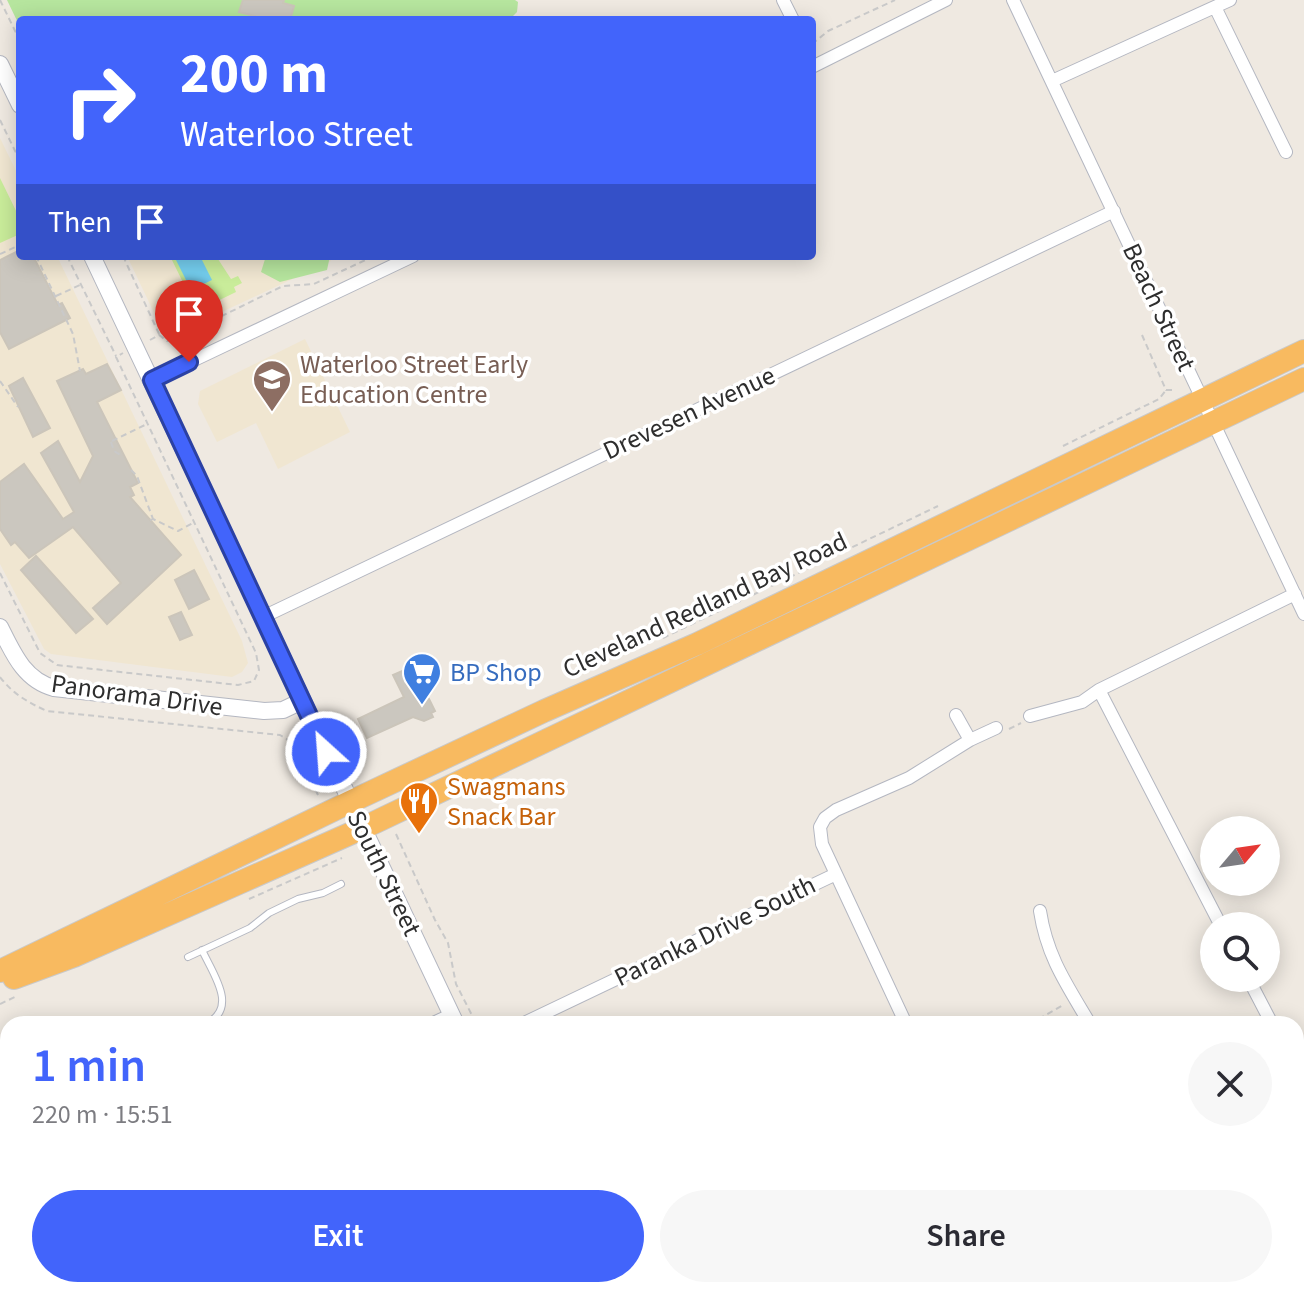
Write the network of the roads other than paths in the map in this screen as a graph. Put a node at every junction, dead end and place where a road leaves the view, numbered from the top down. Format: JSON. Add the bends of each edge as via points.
{"nodes":[{"id":1,"x":946,"y":0,"type":"edge"},
{"id":2,"x":1013,"y":0,"type":"edge"},
{"id":3,"x":1230,"y":0,"type":"edge"},
{"id":4,"x":1215,"y":7,"type":"junction"},
{"id":5,"x":816,"y":63,"type":"edge"},
{"id":6,"x":0,"y":64,"type":"edge"},
{"id":7,"x":1052,"y":81,"type":"junction"},
{"id":8,"x":16,"y":97,"type":"edge"},
{"id":9,"x":1286,"y":152,"type":"dead end"},
{"id":10,"x":1114,"y":211,"type":"junction"},
{"id":11,"x":94,"y":260,"type":"edge"},
{"id":12,"x":405,"y":260,"type":"edge"},
{"id":13,"x":1304,"y":351,"type":"edge"},
{"id":14,"x":1304,"y":379,"type":"edge"},
{"id":15,"x":152,"y":380,"type":"junction"},
{"id":16,"x":1203,"y":399,"type":"junction"},
{"id":17,"x":1214,"y":423,"type":"junction"},
{"id":18,"x":1295,"y":594,"type":"junction"},
{"id":19,"x":1304,"y":614,"type":"edge"},
{"id":20,"x":265,"y":616,"type":"junction"},
{"id":21,"x":0,"y":627,"type":"edge"},
{"id":22,"x":1099,"y":690,"type":"junction"},
{"id":23,"x":302,"y":701,"type":"junction"},
{"id":24,"x":956,"y":715,"type":"dead end"},
{"id":25,"x":1030,"y":716,"type":"road end"},
{"id":26,"x":996,"y":728,"type":"road end"},
{"id":27,"x":970,"y":740,"type":"junction"},
{"id":28,"x":350,"y":802,"type":"junction"},
{"id":29,"x":363,"y":828,"type":"junction"},
{"id":30,"x":836,"y":874,"type":"junction"},
{"id":31,"x":341,"y":884,"type":"dead end"},
{"id":32,"x":1040,"y":911,"type":"dead end"},
{"id":33,"x":1214,"y":912,"type":"edge"},
{"id":34,"x":202,"y":950,"type":"junction"},
{"id":35,"x":188,"y":957,"type":"dead end"},
{"id":36,"x":0,"y":971,"type":"edge"},
{"id":37,"x":0,"y":983,"type":"edge"},
{"id":38,"x":1255,"y":992,"type":"edge"},
{"id":39,"x":217,"y":1016,"type":"edge"},
{"id":40,"x":453,"y":1016,"type":"edge"},
{"id":41,"x":539,"y":1016,"type":"edge"},
{"id":42,"x":902,"y":1016,"type":"edge"},
{"id":43,"x":1085,"y":1016,"type":"edge"},
{"id":44,"x":1268,"y":1016,"type":"edge"}],
"edges":[{"from":1,"to":5,"type":"street"},
{"from":2,"to":7,"type":"street","name":"Beach Street"},
{"from":3,"to":4,"type":"street"},
{"from":4,"to":7,"type":"street"},
{"from":4,"to":9,"type":"street"},
{"from":6,"to":8,"type":"street"},
{"from":7,"to":10,"type":"street","name":"Beach Street"},
{"from":10,"to":16,"type":"street","name":"Beach Street"},
{"from":10,"to":20,"type":"street","name":"Drevesen Avenue"},
{"from":11,"to":15,"type":"street","name":"South Street"},
{"from":12,"to":15,"type":"street"},
{"from":13,"to":16,"type":"highway","name":"Cleveland Redland Bay Road"},
{"from":14,"to":17,"type":"highway","name":"Cleveland Redland Bay Road"},
{"from":15,"to":20,"type":"street","name":"South Street"},
{"from":16,"to":17,"type":"street","name":"Beach Street"},
{"from":16,"to":28,"type":"highway","name":"Cleveland Redland Bay Road","via":[[697,644]]},
{"from":17,"to":18,"type":"street","name":"Beach Street"},
{"from":17,"to":29,"type":"highway","name":"Cleveland Redland Bay Road"},
{"from":18,"to":19,"type":"street","name":"Beach Street"},
{"from":18,"to":22,"type":"street"},
{"from":20,"to":23,"type":"street","name":"South Street"},
{"from":21,"to":23,"type":"street","name":"Panorama Drive","via":[[22,667],[54,688],[264,711]]},
{"from":22,"to":25,"type":"street","via":[[1082,702]]},
{"from":22,"to":33,"type":"street"},
{"from":23,"to":28,"type":"street","name":"South Street"},
{"from":24,"to":27,"type":"street"},
{"from":26,"to":27,"type":"street","name":"Paranka Drive South"},
{"from":27,"to":30,"type":"street","name":"Paranka Drive South","via":[[909,778],[825,818],[822,844]]},
{"from":28,"to":29,"type":"street","name":"South Street"},
{"from":28,"to":36,"type":"highway","name":"Cleveland Redland Bay Road"},
{"from":29,"to":37,"type":"highway","name":"Cleveland Redland Bay Road","via":[[74,956]]},
{"from":29,"to":40,"type":"street","name":"South Street"},
{"from":30,"to":41,"type":"street","name":"Paranka Drive South"},
{"from":30,"to":42,"type":"street"},
{"from":31,"to":34,"type":"lane","via":[[298,899]]},
{"from":32,"to":43,"type":"street","via":[[1044,939]]},
{"from":34,"to":35,"type":"lane"},
{"from":34,"to":39,"type":"lane","via":[[224,998]]},
{"from":38,"to":44,"type":"street"}]}
